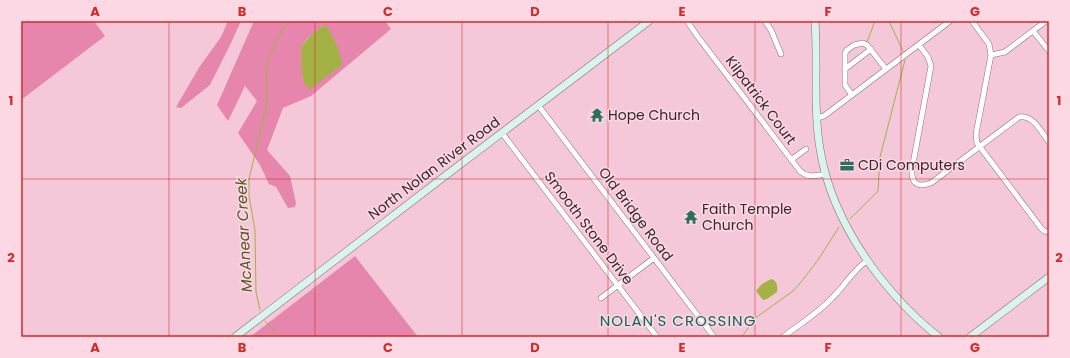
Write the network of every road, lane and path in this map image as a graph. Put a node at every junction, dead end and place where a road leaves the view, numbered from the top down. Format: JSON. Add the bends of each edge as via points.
{"nodes":[{"id":1,"x":649,"y":21,"type":"edge"},
{"id":2,"x":687,"y":21,"type":"edge"},
{"id":3,"x":765,"y":21,"type":"edge"},
{"id":4,"x":815,"y":21,"type":"edge"},
{"id":5,"x":950,"y":21,"type":"edge"},
{"id":6,"x":972,"y":21,"type":"edge"},
{"id":7,"x":1046,"y":21,"type":"edge"},
{"id":8,"x":1033,"y":31,"type":"junction"},
{"id":9,"x":919,"y":44,"type":"junction"},
{"id":10,"x":871,"y":49,"type":"junction"},
{"id":11,"x":1049,"y":51,"type":"edge"},
{"id":12,"x":781,"y":54,"type":"dead end"},
{"id":13,"x":992,"y":55,"type":"junction"},
{"id":14,"x":845,"y":69,"type":"junction"},
{"id":15,"x":886,"y":69,"type":"junction"},
{"id":16,"x":852,"y":95,"type":"junction"},
{"id":17,"x":538,"y":105,"type":"junction"},
{"id":18,"x":817,"y":118,"type":"junction"},
{"id":19,"x":502,"y":132,"type":"junction"},
{"id":20,"x":1049,"y":142,"type":"edge"},
{"id":21,"x":979,"y":146,"type":"junction"},
{"id":22,"x":806,"y":149,"type":"dead end"},
{"id":23,"x":791,"y":160,"type":"junction"},
{"id":24,"x":825,"y":174,"type":"junction"},
{"id":25,"x":1049,"y":232,"type":"edge"},
{"id":26,"x":654,"y":258,"type":"junction"},
{"id":27,"x":868,"y":260,"type":"junction"},
{"id":28,"x":1049,"y":277,"type":"edge"},
{"id":29,"x":618,"y":285,"type":"junction"},
{"id":30,"x":601,"y":298,"type":"dead end"},
{"id":31,"x":235,"y":337,"type":"edge"},
{"id":32,"x":657,"y":337,"type":"edge"},
{"id":33,"x":714,"y":337,"type":"edge"},
{"id":34,"x":783,"y":337,"type":"edge"},
{"id":35,"x":939,"y":337,"type":"edge"},
{"id":36,"x":970,"y":337,"type":"edge"}],
"edges":[{"from":1,"to":17,"type":"main road","name":"North Nolan River Road"},
{"from":2,"to":23,"type":"street","name":"Kilpatrick Court"},
{"from":3,"to":12,"type":"street"},
{"from":4,"to":18,"type":"main road"},
{"from":5,"to":9,"type":"street"},
{"from":6,"to":13,"type":"street","via":[[989,44]]},
{"from":7,"to":8,"type":"street"},
{"from":8,"to":11,"type":"street"},
{"from":8,"to":13,"type":"street","via":[[1005,52]]},
{"from":9,"to":15,"type":"street"},
{"from":9,"to":21,"type":"street","via":[[931,66],[912,169],[914,180],[921,186],[931,183]]},
{"from":10,"to":14,"type":"street"},
{"from":10,"to":14,"type":"street","via":[[863,43],[850,46],[845,53]]},
{"from":10,"to":15,"type":"street"},
{"from":13,"to":21,"type":"street","via":[[976,136]]},
{"from":14,"to":16,"type":"street","via":[[845,85]]},
{"from":15,"to":16,"type":"street"},
{"from":16,"to":18,"type":"street","via":[[824,116]]},
{"from":17,"to":19,"type":"main road","name":"North Nolan River Road"},
{"from":17,"to":26,"type":"street","name":"Old Bridge Road"},
{"from":18,"to":24,"type":"main road"},
{"from":19,"to":29,"type":"street","name":"Smooth Stone Drive"},
{"from":19,"to":31,"type":"main road","name":"North Nolan River Road"},
{"from":20,"to":21,"type":"street","via":[[1034,121],[1023,116]]},
{"from":21,"to":25,"type":"street","via":[[1041,228]]},
{"from":22,"to":23,"type":"street"},
{"from":23,"to":24,"type":"street","name":"Kilpatrick Court","via":[[806,176]]},
{"from":24,"to":27,"type":"main road","via":[[844,224]]},
{"from":26,"to":29,"type":"street"},
{"from":26,"to":33,"type":"street","name":"Old Bridge Road"},
{"from":27,"to":34,"type":"street","via":[[854,271],[817,312]]},
{"from":27,"to":35,"type":"main road","via":[[903,305]]},
{"from":28,"to":36,"type":"main road"},
{"from":29,"to":30,"type":"street"},
{"from":29,"to":32,"type":"street","name":"Smooth Stone Drive"}]}
